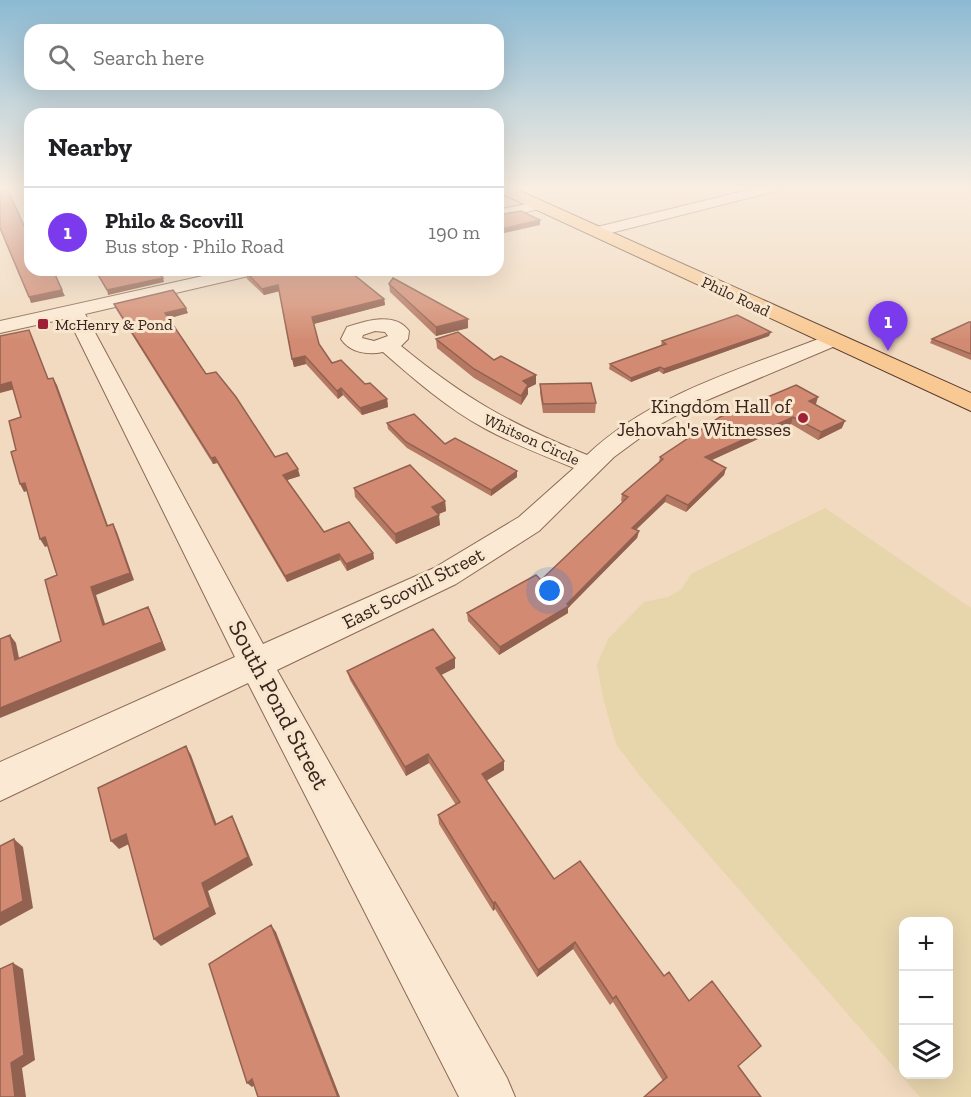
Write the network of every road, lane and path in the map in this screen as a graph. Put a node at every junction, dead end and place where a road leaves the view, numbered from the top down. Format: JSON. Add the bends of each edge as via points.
{"nodes":[{"id":1,"x":617,"y":239,"type":"edge"},
{"id":2,"x":197,"y":276,"type":"edge"},
{"id":3,"x":74,"y":311,"type":"junction"},
{"id":4,"x":0,"y":327,"type":"edge"},
{"id":5,"x":833,"y":340,"type":"junction"},
{"id":6,"x":387,"y":345,"type":"dead end"},
{"id":7,"x":971,"y":403,"type":"edge"},
{"id":8,"x":592,"y":466,"type":"junction"},
{"id":9,"x":256,"y":664,"type":"junction"},
{"id":10,"x":0,"y":782,"type":"edge"},
{"id":11,"x":488,"y":1097,"type":"edge"}],
"edges":[{"from":1,"to":5,"type":"main road","name":"Philo Road"},
{"from":2,"to":3,"type":"street"},
{"from":3,"to":4,"type":"street"},
{"from":3,"to":9,"type":"street","name":"South Pond Street"},
{"from":5,"to":7,"type":"main road","name":"Philo Road"},
{"from":5,"to":8,"type":"street","name":"East Scovill Street","via":[[662,412],[621,438]]},
{"from":6,"to":8,"type":"street","name":"Whitson Circle","via":[[436,386],[490,421]]},
{"from":8,"to":9,"type":"street","name":"East Scovill Street","via":[[529,524],[473,561]]},
{"from":9,"to":10,"type":"street","name":"East Scovill Street"},
{"from":9,"to":11,"type":"street","name":"South Pond Street"}]}
